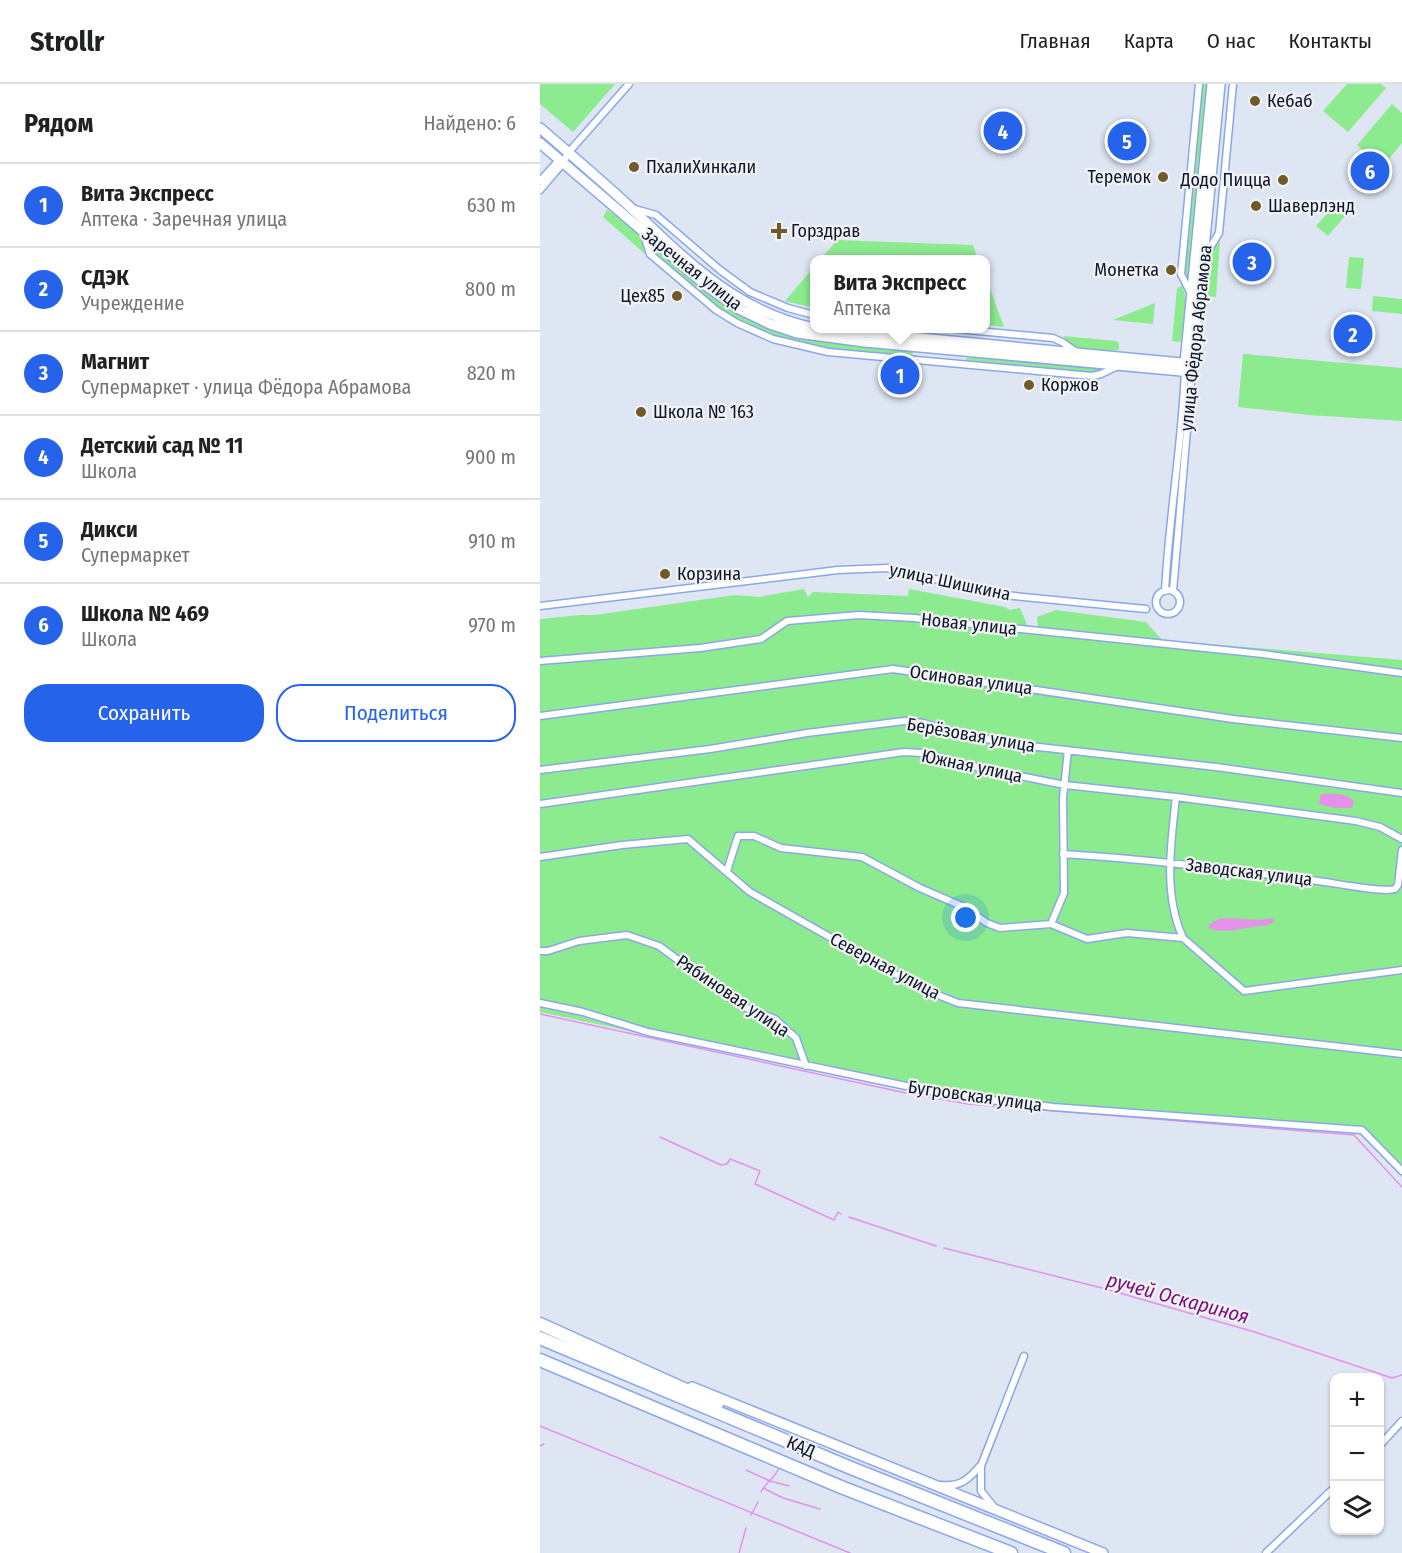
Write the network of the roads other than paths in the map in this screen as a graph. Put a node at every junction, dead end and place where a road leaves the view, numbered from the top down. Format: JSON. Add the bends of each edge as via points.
{"nodes":[{"id":1,"x":629,"y":84,"type":"edge"},
{"id":2,"x":1199,"y":84,"type":"edge"},
{"id":3,"x":1212,"y":84,"type":"edge"},
{"id":4,"x":1220,"y":84,"type":"edge"},
{"id":5,"x":1233,"y":84,"type":"edge"},
{"id":6,"x":540,"y":128,"type":"edge"},
{"id":7,"x":540,"y":143,"type":"edge"},
{"id":8,"x":568,"y":153,"type":"junction"},
{"id":9,"x":561,"y":162,"type":"junction"},
{"id":10,"x":540,"y":181,"type":"edge"},
{"id":11,"x":540,"y":190,"type":"edge"},
{"id":12,"x":630,"y":207,"type":"junction"},
{"id":13,"x":643,"y":231,"type":"junction"},
{"id":14,"x":1205,"y":256,"type":"junction"},
{"id":15,"x":1192,"y":297,"type":"junction"},
{"id":16,"x":810,"y":314,"type":"edge"},
{"id":17,"x":810,"y":327,"type":"edge"},
{"id":18,"x":990,"y":332,"type":"edge"},
{"id":19,"x":866,"y":333,"type":"edge"},
{"id":20,"x":1078,"y":354,"type":"junction"},
{"id":21,"x":1119,"y":365,"type":"junction"},
{"id":22,"x":1189,"y":368,"type":"junction"},
{"id":23,"x":1166,"y":591,"type":"junction"},
{"id":24,"x":1173,"y":591,"type":"junction"},
{"id":25,"x":540,"y":606,"type":"edge"},
{"id":26,"x":1146,"y":609,"type":"dead end"},
{"id":27,"x":540,"y":661,"type":"edge"},
{"id":28,"x":1402,"y":674,"type":"edge"},
{"id":29,"x":540,"y":716,"type":"edge"},
{"id":30,"x":1402,"y":738,"type":"edge"},
{"id":31,"x":1068,"y":750,"type":"junction"},
{"id":32,"x":540,"y":770,"type":"edge"},
{"id":33,"x":1065,"y":785,"type":"junction"},
{"id":34,"x":1402,"y":793,"type":"edge"},
{"id":35,"x":1176,"y":797,"type":"junction"},
{"id":36,"x":540,"y":804,"type":"edge"},
{"id":37,"x":1402,"y":838,"type":"edge"},
{"id":38,"x":1402,"y":850,"type":"edge"},
{"id":39,"x":1063,"y":854,"type":"junction"},
{"id":40,"x":540,"y":857,"type":"edge"},
{"id":41,"x":1170,"y":862,"type":"junction"},
{"id":42,"x":727,"y":871,"type":"junction"},
{"id":43,"x":1051,"y":924,"type":"junction"},
{"id":44,"x":1184,"y":938,"type":"junction"},
{"id":45,"x":540,"y":951,"type":"edge"},
{"id":46,"x":1402,"y":970,"type":"edge"},
{"id":47,"x":540,"y":1003,"type":"edge"},
{"id":48,"x":1402,"y":1054,"type":"edge"},
{"id":49,"x":806,"y":1065,"type":"junction"},
{"id":50,"x":1402,"y":1171,"type":"edge"},
{"id":51,"x":540,"y":1324,"type":"edge"},
{"id":52,"x":540,"y":1338,"type":"edge"},
{"id":53,"x":1024,"y":1356,"type":"dead end"},
{"id":54,"x":540,"y":1360,"type":"edge"},
{"id":55,"x":625,"y":1361,"type":"junction"},
{"id":56,"x":1402,"y":1421,"type":"edge"},
{"id":57,"x":768,"y":1433,"type":"junction"},
{"id":58,"x":1384,"y":1440,"type":"edge"},
{"id":59,"x":981,"y":1466,"type":"junction"},
{"id":60,"x":929,"y":1484,"type":"junction"},
{"id":61,"x":1330,"y":1493,"type":"edge"},
{"id":62,"x":1004,"y":1515,"type":"junction"},
{"id":63,"x":1011,"y":1553,"type":"edge"},
{"id":64,"x":1064,"y":1553,"type":"edge"},
{"id":65,"x":1103,"y":1553,"type":"edge"},
{"id":66,"x":1266,"y":1553,"type":"edge"}],
"edges":[{"from":1,"to":8,"type":"street"},
{"from":2,"to":15,"type":"street","via":[[1181,274]]},
{"from":3,"to":15,"type":"street","name":"улица Фёдора Абрамова"},
{"from":4,"to":14,"type":"street","name":"улица Фёдора Абрамова"},
{"from":5,"to":14,"type":"street","via":[[1219,233]]},
{"from":6,"to":8,"type":"street","name":"Заречная улица"},
{"from":7,"to":9,"type":"street","name":"Заречная улица"},
{"from":8,"to":9,"type":"street"},
{"from":8,"to":12,"type":"street","name":"Заречная улица"},
{"from":9,"to":10,"type":"street"},
{"from":9,"to":11,"type":"street"},
{"from":9,"to":13,"type":"street","name":"Заречная улица"},
{"from":12,"to":16,"type":"street","via":[[656,215],[750,292]]},
{"from":12,"to":17,"type":"street","name":"Заречная улица","via":[[729,293],[772,316]]},
{"from":13,"to":21,"type":"street","name":"Заречная улица","via":[[725,300],[754,317],[797,333]]},
{"from":13,"to":21,"type":"street","via":[[650,254],[716,310],[755,332],[793,346],[1092,376]]},
{"from":14,"to":22,"type":"street","name":"улица Фёдора Абрамова"},
{"from":15,"to":22,"type":"street","name":"улица Фёдора Абрамова"},
{"from":18,"to":20,"type":"street","via":[[1053,338]]},
{"from":19,"to":20,"type":"street","name":"Заречная улица"},
{"from":20,"to":22,"type":"street","name":"Заречная улица"},
{"from":21,"to":22,"type":"street","name":"Заречная улица"},
{"from":22,"to":23,"type":"street","name":"улица Фёдора Абрамова"},
{"from":22,"to":24,"type":"street","name":"улица Фёдора Абрамова"},
{"from":23,"to":24,"type":"street"},
{"from":23,"to":24,"type":"street","via":[[1158,595],[1156,603],[1159,611],[1167,615],[1180,606]]},
{"from":25,"to":26,"type":"street","name":"улица Шишкина","via":[[763,578],[887,568],[1004,595]]},
{"from":27,"to":28,"type":"street","name":"Новая улица","via":[[700,648],[761,639],[787,621],[859,615],[1263,654]]},
{"from":29,"to":30,"type":"street","name":"Осиновая улица","via":[[893,669],[1233,719]]},
{"from":31,"to":32,"type":"street","name":"Берёзовая улица","via":[[1021,745],[904,721]]},
{"from":31,"to":33,"type":"street"},
{"from":31,"to":34,"type":"street","name":"Берёзовая улица"},
{"from":33,"to":35,"type":"street","name":"Южная улица"},
{"from":33,"to":36,"type":"street","name":"Южная улица","via":[[904,752]]},
{"from":33,"to":39,"type":"street"},
{"from":35,"to":37,"type":"street","name":"Южная улица","via":[[1356,821]]},
{"from":35,"to":41,"type":"street"},
{"from":38,"to":41,"type":"street","name":"Заводская улица","via":[[1398,885],[1384,891]]},
{"from":39,"to":41,"type":"street","name":"Заводская улица"},
{"from":39,"to":43,"type":"street","via":[[1064,893]]},
{"from":40,"to":42,"type":"street","name":"Северная улица","via":[[688,839]]},
{"from":41,"to":44,"type":"street","via":[[1172,902]]},
{"from":42,"to":43,"type":"street","via":[[738,836],[754,836],[781,848],[862,857],[1000,928]]},
{"from":42,"to":48,"type":"street","name":"Северная улица","via":[[750,892],[918,987],[958,1003]]},
{"from":43,"to":44,"type":"street","via":[[1087,939],[1127,933]]},
{"from":44,"to":46,"type":"street","via":[[1244,991]]},
{"from":45,"to":49,"type":"street","name":"Рябиновая улица","via":[[579,941],[627,936],[659,946],[741,1006],[775,1019],[796,1038]]},
{"from":47,"to":49,"type":"street","name":"Бугровская улица","via":[[648,1032]]},
{"from":49,"to":50,"type":"street","name":"Бугровская улица","via":[[954,1096],[1362,1130]]},
{"from":51,"to":55,"type":"highway"},
{"from":52,"to":57,"type":"highway","name":"КАД"},
{"from":53,"to":59,"type":"street"},
{"from":54,"to":63,"type":"highway","name":"КАД","via":[[841,1487]]},
{"from":55,"to":57,"type":"highway","via":[[724,1407]]},
{"from":55,"to":60,"type":"street"},
{"from":56,"to":58,"type":"street"},
{"from":57,"to":64,"type":"highway","name":"КАД"},
{"from":59,"to":60,"type":"street","via":[[964,1483]]},
{"from":59,"to":62,"type":"street","via":[[981,1491]]},
{"from":60,"to":62,"type":"street"},
{"from":61,"to":66,"type":"street"},
{"from":62,"to":65,"type":"street"}]}
